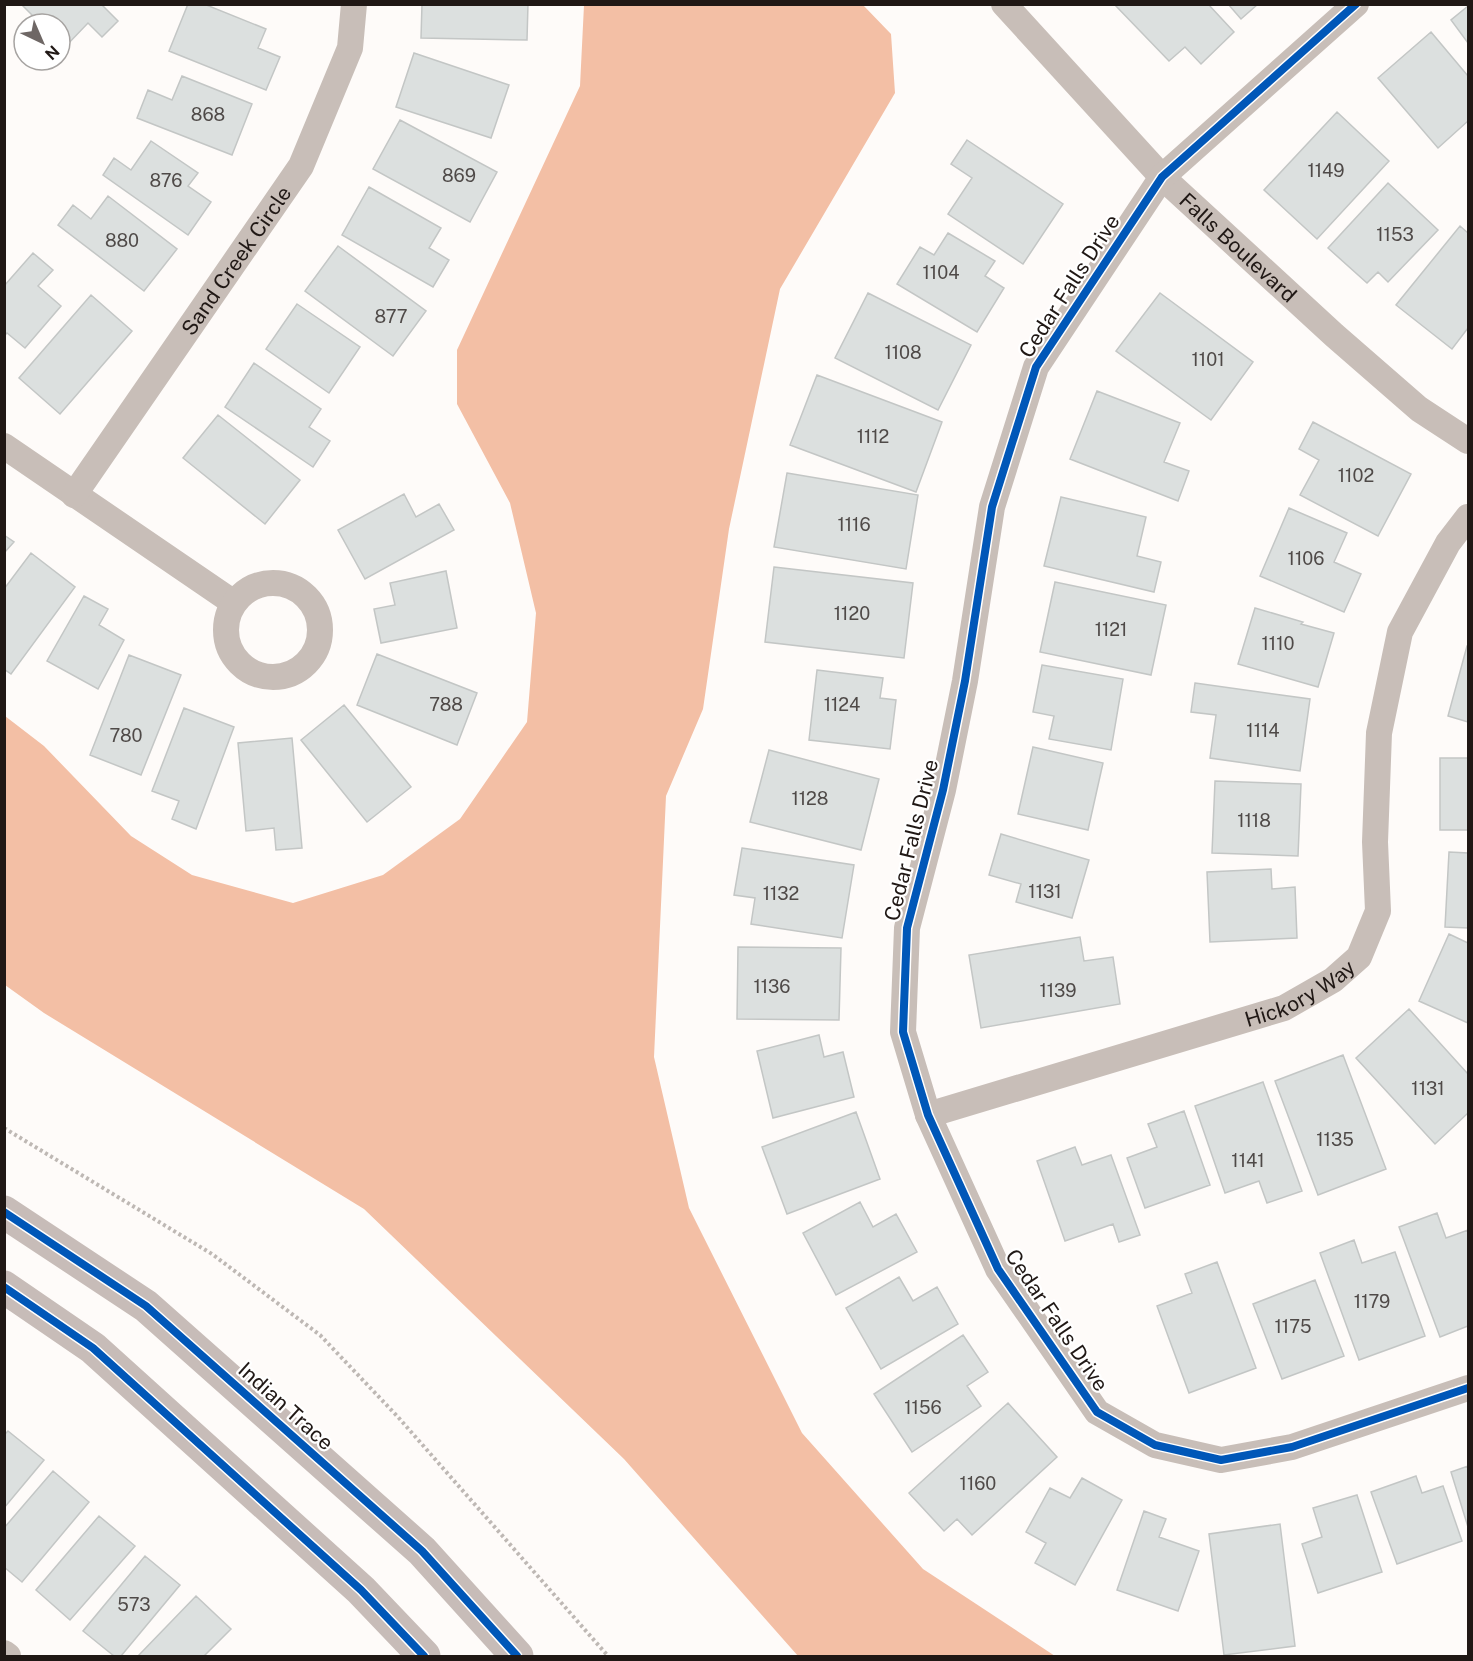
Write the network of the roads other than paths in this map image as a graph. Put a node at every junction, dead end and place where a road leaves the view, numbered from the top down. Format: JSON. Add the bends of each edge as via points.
{"nodes":[{"id":1,"x":354,"y":4,"type":"edge"},
{"id":2,"x":1004,"y":4,"type":"edge"},
{"id":3,"x":1356,"y":4,"type":"edge"},
{"id":4,"x":1162,"y":177,"type":"junction"},
{"id":5,"x":1468,"y":441,"type":"edge"},
{"id":6,"x":4,"y":446,"type":"edge"},
{"id":7,"x":74,"y":495,"type":"junction"},
{"id":8,"x":1468,"y":518,"type":"edge"},
{"id":9,"x":234,"y":603,"type":"dead end"},
{"id":10,"x":928,"y":1115,"type":"junction"},
{"id":11,"x":4,"y":1212,"type":"edge"},
{"id":12,"x":4,"y":1287,"type":"edge"},
{"id":13,"x":1468,"y":1388,"type":"edge"},
{"id":14,"x":4,"y":1653,"type":"edge"},
{"id":15,"x":9,"y":1656,"type":"edge"},
{"id":16,"x":424,"y":1656,"type":"edge"},
{"id":17,"x":517,"y":1656,"type":"edge"}],
"edges":[{"from":1,"to":7,"type":"street","name":"Sand Creek Circle","via":[[350,48],[301,166]]},
{"from":2,"to":4,"type":"street","name":"Falls Boulevard"},
{"from":3,"to":4,"type":"street","name":"Cedar Falls Drive"},
{"from":4,"to":5,"type":"street","name":"Falls Boulevard","via":[[1334,335],[1411,401]]},
{"from":4,"to":10,"type":"street","name":"Cedar Falls Drive","via":[[1036,368],[992,507],[965,681],[943,790],[907,928],[903,1032]]},
{"from":6,"to":7,"type":"street"},
{"from":7,"to":9,"type":"street"},
{"from":8,"to":10,"type":"street","name":"Hickory Way","via":[[1448,543],[1400,632],[1379,733],[1375,842],[1378,911],[1359,957],[1333,980],[1284,1008]]},
{"from":10,"to":13,"type":"street","name":"Cedar Falls Drive","via":[[998,1269],[1096,1412],[1155,1445],[1221,1460],[1292,1447]]},
{"from":11,"to":17,"type":"main road","name":"Indian Trace","via":[[146,1306],[422,1551]]},
{"from":12,"to":16,"type":"main road","via":[[93,1348],[361,1590]]},
{"from":14,"to":15,"type":"street"}]}
